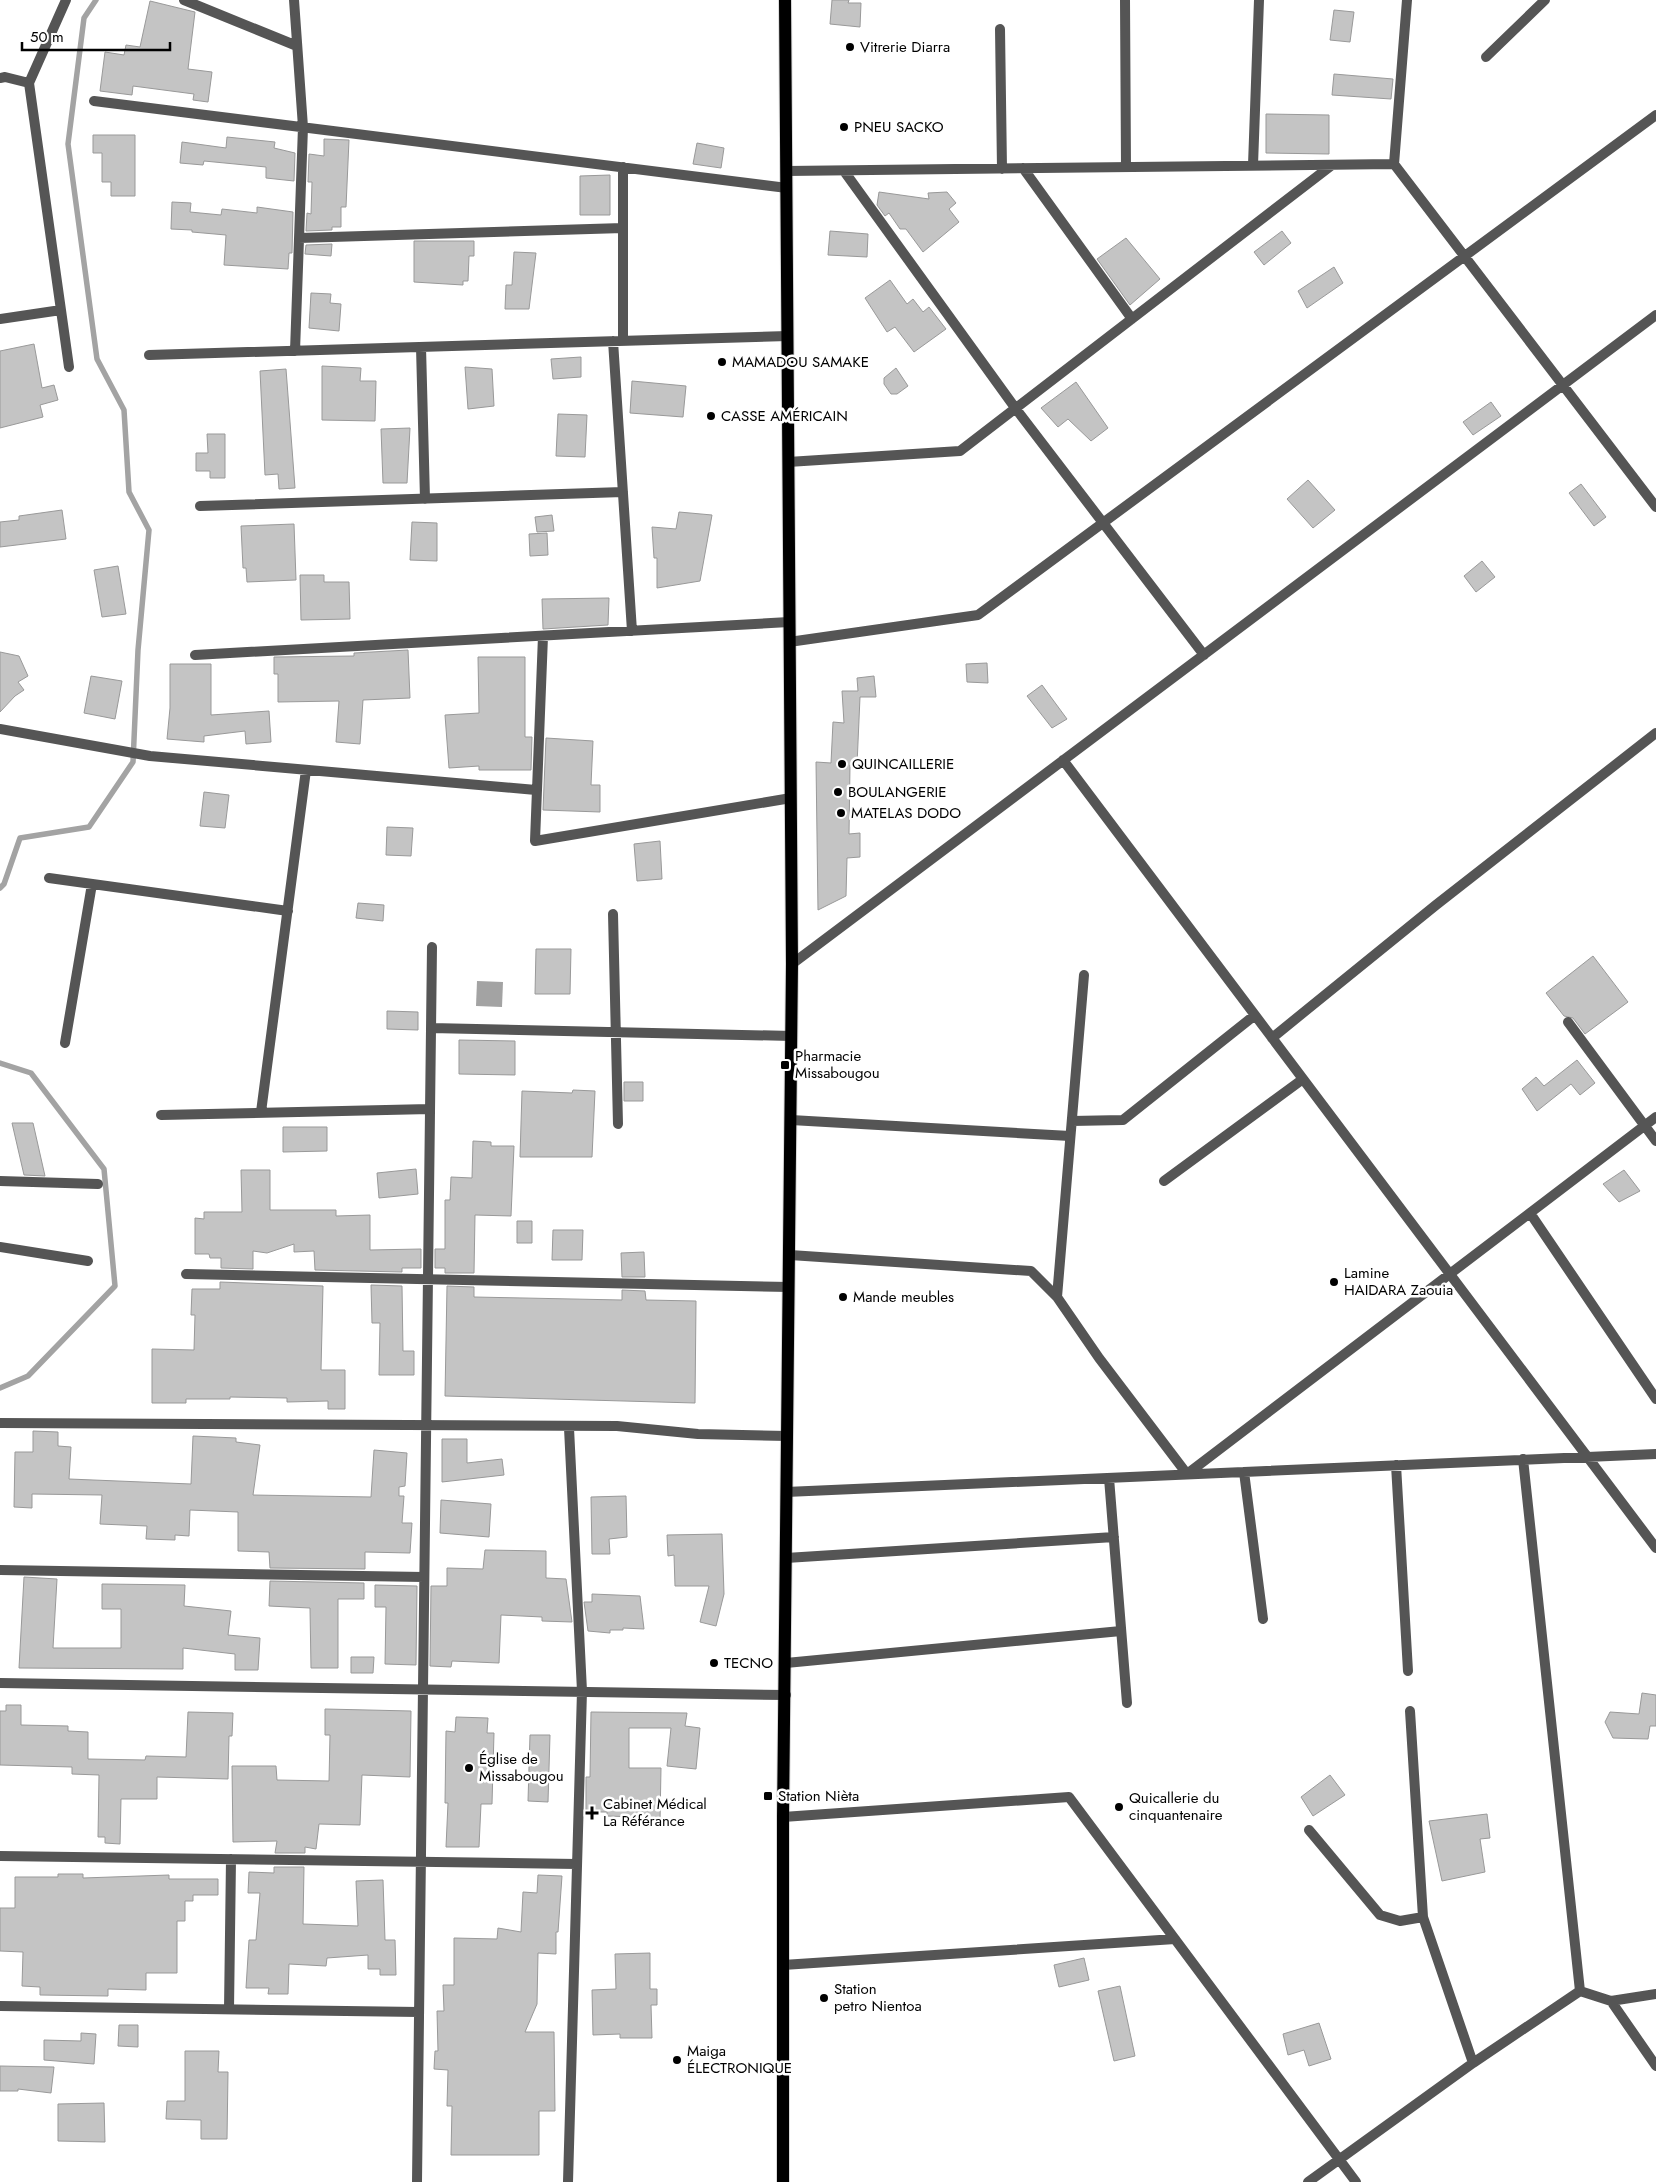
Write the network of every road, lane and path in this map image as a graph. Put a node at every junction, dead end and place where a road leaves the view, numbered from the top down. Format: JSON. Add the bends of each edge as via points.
{"nodes":[{"id":1,"x":66,"y":0,"type":"edge"},
{"id":2,"x":184,"y":0,"type":"edge"},
{"id":3,"x":294,"y":0,"type":"edge"},
{"id":4,"x":784,"y":0,"type":"edge"},
{"id":5,"x":1125,"y":0,"type":"edge"},
{"id":6,"x":1259,"y":0,"type":"edge"},
{"id":7,"x":1407,"y":0,"type":"edge"},
{"id":8,"x":1545,"y":0,"type":"edge"},
{"id":9,"x":1000,"y":29,"type":"dead end"},
{"id":10,"x":297,"y":46,"type":"junction"},
{"id":11,"x":1486,"y":57,"type":"dead end"},
{"id":12,"x":0,"y":78,"type":"edge"},
{"id":13,"x":29,"y":83,"type":"junction"},
{"id":14,"x":94,"y":101,"type":"dead end"},
{"id":15,"x":1656,"y":115,"type":"edge"},
{"id":16,"x":303,"y":127,"type":"junction"},
{"id":17,"x":1332,"y":164,"type":"junction"},
{"id":18,"x":1394,"y":164,"type":"junction"},
{"id":19,"x":1253,"y":165,"type":"junction"},
{"id":20,"x":623,"y":167,"type":"junction"},
{"id":21,"x":1126,"y":167,"type":"junction"},
{"id":22,"x":1023,"y":168,"type":"junction"},
{"id":23,"x":1002,"y":169,"type":"junction"},
{"id":24,"x":787,"y":171,"type":"junction"},
{"id":25,"x":844,"y":171,"type":"junction"},
{"id":26,"x":787,"y":188,"type":"junction"},
{"id":27,"x":623,"y":228,"type":"junction"},
{"id":28,"x":299,"y":238,"type":"junction"},
{"id":29,"x":1465,"y":256,"type":"junction"},
{"id":30,"x":61,"y":310,"type":"junction"},
{"id":31,"x":1656,"y":315,"type":"edge"},
{"id":32,"x":0,"y":319,"type":"edge"},
{"id":33,"x":1132,"y":319,"type":"junction"},
{"id":34,"x":788,"y":336,"type":"junction"},
{"id":35,"x":618,"y":341,"type":"junction"},
{"id":36,"x":421,"y":347,"type":"junction"},
{"id":37,"x":295,"y":351,"type":"junction"},
{"id":38,"x":149,"y":355,"type":"dead end"},
{"id":39,"x":68,"y":366,"type":"dead end"},
{"id":40,"x":1563,"y":385,"type":"junction"},
{"id":41,"x":1016,"y":408,"type":"junction"},
{"id":42,"x":788,"y":462,"type":"junction"},
{"id":43,"x":623,"y":492,"type":"junction"},
{"id":44,"x":425,"y":499,"type":"junction"},
{"id":45,"x":200,"y":506,"type":"dead end"},
{"id":46,"x":1656,"y":507,"type":"edge"},
{"id":47,"x":1104,"y":522,"type":"junction"},
{"id":48,"x":789,"y":622,"type":"junction"},
{"id":49,"x":632,"y":631,"type":"junction"},
{"id":50,"x":543,"y":636,"type":"junction"},
{"id":51,"x":789,"y":642,"type":"junction"},
{"id":52,"x":195,"y":655,"type":"dead end"},
{"id":53,"x":1204,"y":655,"type":"junction"},
{"id":54,"x":0,"y":729,"type":"edge"},
{"id":55,"x":1656,"y":733,"type":"edge"},
{"id":56,"x":1064,"y":760,"type":"junction"},
{"id":57,"x":306,"y":770,"type":"junction"},
{"id":58,"x":536,"y":790,"type":"junction"},
{"id":59,"x":791,"y":798,"type":"junction"},
{"id":60,"x":49,"y":878,"type":"dead end"},
{"id":61,"x":92,"y":884,"type":"junction"},
{"id":62,"x":288,"y":911,"type":"junction"},
{"id":63,"x":613,"y":914,"type":"dead end"},
{"id":64,"x":432,"y":947,"type":"dead end"},
{"id":65,"x":792,"y":964,"type":"junction"},
{"id":66,"x":1084,"y":974,"type":"dead end"},
{"id":67,"x":1255,"y":1015,"type":"junction"},
{"id":68,"x":1568,"y":1022,"type":"dead end"},
{"id":69,"x":431,"y":1028,"type":"junction"},
{"id":70,"x":616,"y":1032,"type":"junction"},
{"id":71,"x":792,"y":1036,"type":"junction"},
{"id":72,"x":1272,"y":1038,"type":"junction"},
{"id":73,"x":66,"y":1043,"type":"dead end"},
{"id":74,"x":1303,"y":1079,"type":"junction"},
{"id":75,"x":430,"y":1109,"type":"junction"},
{"id":76,"x":261,"y":1112,"type":"junction"},
{"id":77,"x":161,"y":1114,"type":"dead end"},
{"id":78,"x":1656,"y":1117,"type":"edge"},
{"id":79,"x":791,"y":1120,"type":"junction"},
{"id":80,"x":1072,"y":1121,"type":"junction"},
{"id":81,"x":618,"y":1124,"type":"dead end"},
{"id":82,"x":1645,"y":1126,"type":"junction"},
{"id":83,"x":1070,"y":1136,"type":"junction"},
{"id":84,"x":1656,"y":1141,"type":"edge"},
{"id":85,"x":0,"y":1181,"type":"edge"},
{"id":86,"x":1164,"y":1181,"type":"dead end"},
{"id":87,"x":98,"y":1184,"type":"dead end"},
{"id":88,"x":1530,"y":1213,"type":"junction"},
{"id":89,"x":0,"y":1247,"type":"edge"},
{"id":90,"x":790,"y":1255,"type":"junction"},
{"id":91,"x":88,"y":1261,"type":"dead end"},
{"id":92,"x":186,"y":1274,"type":"dead end"},
{"id":93,"x":1450,"y":1274,"type":"junction"},
{"id":94,"x":428,"y":1279,"type":"junction"},
{"id":95,"x":789,"y":1287,"type":"junction"},
{"id":96,"x":1057,"y":1297,"type":"junction"},
{"id":97,"x":1656,"y":1399,"type":"edge"},
{"id":98,"x":0,"y":1423,"type":"edge"},
{"id":99,"x":426,"y":1426,"type":"junction"},
{"id":100,"x":569,"y":1428,"type":"junction"},
{"id":101,"x":787,"y":1436,"type":"junction"},
{"id":102,"x":1656,"y":1454,"type":"edge"},
{"id":103,"x":1588,"y":1458,"type":"junction"},
{"id":104,"x":1523,"y":1459,"type":"junction"},
{"id":105,"x":1396,"y":1465,"type":"junction"},
{"id":106,"x":1244,"y":1472,"type":"junction"},
{"id":107,"x":1187,"y":1474,"type":"junction"},
{"id":108,"x":1109,"y":1478,"type":"junction"},
{"id":109,"x":786,"y":1492,"type":"junction"},
{"id":110,"x":1114,"y":1537,"type":"junction"},
{"id":111,"x":1656,"y":1548,"type":"edge"},
{"id":112,"x":786,"y":1558,"type":"junction"},
{"id":113,"x":0,"y":1570,"type":"edge"},
{"id":114,"x":424,"y":1577,"type":"junction"},
{"id":115,"x":1263,"y":1619,"type":"dead end"},
{"id":116,"x":1121,"y":1631,"type":"junction"},
{"id":117,"x":786,"y":1663,"type":"junction"},
{"id":118,"x":1408,"y":1671,"type":"dead end"},
{"id":119,"x":0,"y":1683,"type":"edge"},
{"id":120,"x":423,"y":1689,"type":"junction"},
{"id":121,"x":582,"y":1691,"type":"junction"},
{"id":122,"x":786,"y":1694,"type":"junction"},
{"id":123,"x":1127,"y":1703,"type":"dead end"},
{"id":124,"x":1410,"y":1711,"type":"dead end"},
{"id":125,"x":783,"y":1817,"type":"junction"},
{"id":126,"x":1308,"y":1830,"type":"dead end"},
{"id":127,"x":0,"y":1856,"type":"edge"},
{"id":128,"x":231,"y":1859,"type":"junction"},
{"id":129,"x":420,"y":1862,"type":"junction"},
{"id":130,"x":577,"y":1864,"type":"junction"},
{"id":131,"x":1424,"y":1917,"type":"junction"},
{"id":132,"x":1175,"y":1938,"type":"junction"},
{"id":133,"x":783,"y":1965,"type":"junction"},
{"id":134,"x":1580,"y":1991,"type":"junction"},
{"id":135,"x":1656,"y":1994,"type":"edge"},
{"id":136,"x":1611,"y":2001,"type":"junction"},
{"id":137,"x":0,"y":2006,"type":"edge"},
{"id":138,"x":229,"y":2009,"type":"junction"},
{"id":139,"x":418,"y":2012,"type":"junction"},
{"id":140,"x":1473,"y":2063,"type":"junction"},
{"id":141,"x":1656,"y":2066,"type":"edge"},
{"id":142,"x":1338,"y":2159,"type":"junction"},
{"id":143,"x":416,"y":2182,"type":"edge"},
{"id":144,"x":568,"y":2182,"type":"edge"},
{"id":145,"x":783,"y":2182,"type":"edge"},
{"id":146,"x":1308,"y":2182,"type":"edge"},
{"id":147,"x":1356,"y":2182,"type":"edge"}],
"edges":[{"from":1,"to":13,"type":"street"},
{"from":2,"to":10,"type":"street"},
{"from":3,"to":10,"type":"street"},
{"from":4,"to":24,"type":"main road"},
{"from":5,"to":21,"type":"street"},
{"from":6,"to":19,"type":"street"},
{"from":7,"to":18,"type":"street"},
{"from":8,"to":11,"type":"street"},
{"from":9,"to":23,"type":"street"},
{"from":10,"to":16,"type":"street"},
{"from":12,"to":13,"type":"street"},
{"from":13,"to":30,"type":"street"},
{"from":14,"to":16,"type":"street"},
{"from":15,"to":29,"type":"street"},
{"from":16,"to":20,"type":"street"},
{"from":16,"to":28,"type":"street"},
{"from":17,"to":18,"type":"street"},
{"from":17,"to":19,"type":"street"},
{"from":17,"to":33,"type":"street"},
{"from":18,"to":29,"type":"street"},
{"from":19,"to":21,"type":"street"},
{"from":20,"to":26,"type":"street"},
{"from":20,"to":27,"type":"street"},
{"from":21,"to":22,"type":"street"},
{"from":22,"to":23,"type":"street"},
{"from":22,"to":33,"type":"street"},
{"from":23,"to":25,"type":"street"},
{"from":24,"to":25,"type":"street"},
{"from":24,"to":26,"type":"main road"},
{"from":25,"to":41,"type":"street"},
{"from":26,"to":34,"type":"main road"},
{"from":27,"to":28,"type":"street"},
{"from":27,"to":35,"type":"street"},
{"from":28,"to":37,"type":"street"},
{"from":29,"to":40,"type":"street"},
{"from":29,"to":47,"type":"street"},
{"from":30,"to":32,"type":"street"},
{"from":30,"to":39,"type":"street"},
{"from":31,"to":40,"type":"street"},
{"from":33,"to":41,"type":"street"},
{"from":34,"to":35,"type":"street"},
{"from":34,"to":42,"type":"main road"},
{"from":35,"to":36,"type":"street"},
{"from":35,"to":43,"type":"street"},
{"from":36,"to":37,"type":"street"},
{"from":36,"to":44,"type":"street"},
{"from":37,"to":38,"type":"street"},
{"from":40,"to":46,"type":"street"},
{"from":40,"to":53,"type":"street"},
{"from":41,"to":42,"type":"street","via":[[960,451]]},
{"from":41,"to":47,"type":"street"},
{"from":42,"to":48,"type":"main road"},
{"from":43,"to":44,"type":"street"},
{"from":43,"to":49,"type":"street"},
{"from":44,"to":45,"type":"street"},
{"from":47,"to":51,"type":"street","via":[[978,615]]},
{"from":47,"to":53,"type":"street"},
{"from":48,"to":49,"type":"street"},
{"from":48,"to":51,"type":"main road"},
{"from":49,"to":50,"type":"street"},
{"from":50,"to":52,"type":"street"},
{"from":50,"to":58,"type":"street"},
{"from":51,"to":59,"type":"main road"},
{"from":53,"to":56,"type":"street"},
{"from":54,"to":57,"type":"street","via":[[150,756]]},
{"from":55,"to":72,"type":"street"},
{"from":56,"to":65,"type":"street"},
{"from":56,"to":67,"type":"street"},
{"from":57,"to":58,"type":"street"},
{"from":57,"to":62,"type":"street"},
{"from":58,"to":59,"type":"street","via":[[535,841]]},
{"from":59,"to":65,"type":"main road"},
{"from":60,"to":61,"type":"street"},
{"from":61,"to":62,"type":"street"},
{"from":61,"to":73,"type":"street"},
{"from":62,"to":76,"type":"street"},
{"from":63,"to":70,"type":"street"},
{"from":64,"to":69,"type":"street"},
{"from":65,"to":71,"type":"main road"},
{"from":66,"to":80,"type":"street"},
{"from":67,"to":72,"type":"street"},
{"from":67,"to":80,"type":"street","via":[[1123,1120]]},
{"from":68,"to":82,"type":"street"},
{"from":69,"to":70,"type":"street"},
{"from":69,"to":75,"type":"street"},
{"from":70,"to":71,"type":"street"},
{"from":70,"to":81,"type":"street"},
{"from":71,"to":79,"type":"main road"},
{"from":72,"to":74,"type":"street"},
{"from":74,"to":86,"type":"street"},
{"from":74,"to":93,"type":"street"},
{"from":75,"to":76,"type":"street"},
{"from":75,"to":94,"type":"street"},
{"from":76,"to":77,"type":"street"},
{"from":78,"to":82,"type":"street"},
{"from":79,"to":83,"type":"street"},
{"from":79,"to":90,"type":"main road"},
{"from":80,"to":83,"type":"street"},
{"from":82,"to":84,"type":"street"},
{"from":82,"to":88,"type":"street"},
{"from":83,"to":96,"type":"street"},
{"from":85,"to":87,"type":"street"},
{"from":88,"to":93,"type":"street"},
{"from":88,"to":97,"type":"street"},
{"from":89,"to":91,"type":"street"},
{"from":90,"to":95,"type":"main road"},
{"from":90,"to":96,"type":"street","via":[[1031,1270]]},
{"from":92,"to":94,"type":"street"},
{"from":93,"to":103,"type":"street"},
{"from":93,"to":107,"type":"street"},
{"from":94,"to":95,"type":"street"},
{"from":94,"to":99,"type":"street"},
{"from":95,"to":101,"type":"main road"},
{"from":96,"to":107,"type":"street"},
{"from":98,"to":99,"type":"street"},
{"from":99,"to":100,"type":"street"},
{"from":99,"to":114,"type":"street"},
{"from":100,"to":101,"type":"street","via":[[618,1426],[698,1434]]},
{"from":100,"to":121,"type":"street"},
{"from":101,"to":109,"type":"main road"},
{"from":102,"to":103,"type":"street"},
{"from":103,"to":104,"type":"street"},
{"from":103,"to":111,"type":"street"},
{"from":104,"to":105,"type":"street"},
{"from":104,"to":134,"type":"street"},
{"from":105,"to":106,"type":"street"},
{"from":105,"to":118,"type":"street"},
{"from":106,"to":107,"type":"street"},
{"from":106,"to":115,"type":"street"},
{"from":107,"to":108,"type":"street"},
{"from":108,"to":109,"type":"street"},
{"from":108,"to":110,"type":"street"},
{"from":109,"to":112,"type":"main road"},
{"from":110,"to":112,"type":"street"},
{"from":110,"to":116,"type":"street"},
{"from":112,"to":117,"type":"main road"},
{"from":113,"to":114,"type":"street"},
{"from":114,"to":120,"type":"street"},
{"from":116,"to":117,"type":"street"},
{"from":116,"to":123,"type":"street"},
{"from":117,"to":122,"type":"main road"},
{"from":119,"to":120,"type":"street"},
{"from":120,"to":121,"type":"street"},
{"from":120,"to":129,"type":"street"},
{"from":121,"to":122,"type":"street"},
{"from":121,"to":130,"type":"street"},
{"from":122,"to":125,"type":"main road"},
{"from":124,"to":131,"type":"street"},
{"from":125,"to":132,"type":"street","via":[[1069,1796]]},
{"from":125,"to":133,"type":"main road"},
{"from":126,"to":131,"type":"street","via":[[1380,1915],[1400,1921]]},
{"from":127,"to":128,"type":"street"},
{"from":128,"to":129,"type":"street"},
{"from":128,"to":138,"type":"street"},
{"from":129,"to":130,"type":"street"},
{"from":129,"to":139,"type":"street"},
{"from":130,"to":144,"type":"street"},
{"from":131,"to":140,"type":"street"},
{"from":132,"to":133,"type":"street"},
{"from":132,"to":142,"type":"street"},
{"from":133,"to":145,"type":"main road"},
{"from":134,"to":136,"type":"street"},
{"from":134,"to":140,"type":"street"},
{"from":135,"to":136,"type":"street"},
{"from":136,"to":141,"type":"street"},
{"from":137,"to":138,"type":"street"},
{"from":138,"to":139,"type":"street"},
{"from":139,"to":143,"type":"street"},
{"from":140,"to":142,"type":"street"},
{"from":142,"to":146,"type":"street"},
{"from":142,"to":147,"type":"street"}]}
